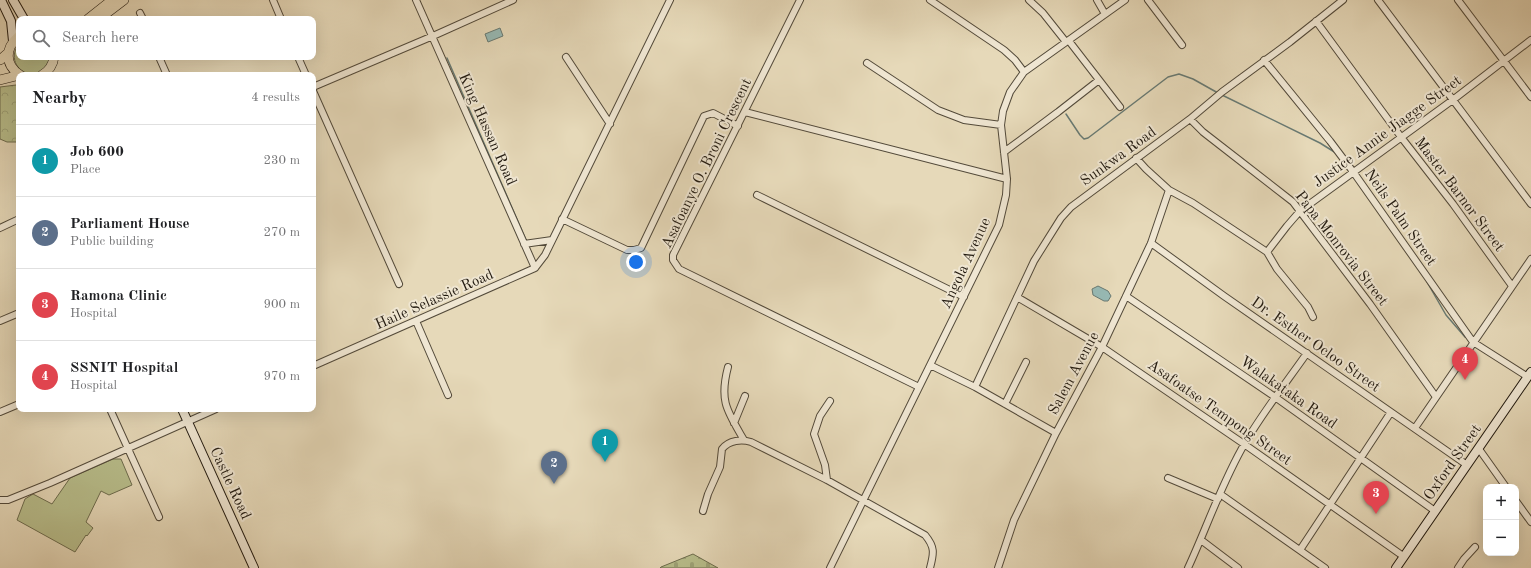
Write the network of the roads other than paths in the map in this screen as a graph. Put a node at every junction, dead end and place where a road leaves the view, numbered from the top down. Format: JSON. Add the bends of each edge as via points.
{"nodes":[{"id":1,"x":1,"y":0,"type":"edge"},
{"id":2,"x":13,"y":0,"type":"edge"},
{"id":3,"x":112,"y":0,"type":"edge"},
{"id":4,"x":124,"y":0,"type":"edge"},
{"id":5,"x":273,"y":0,"type":"edge"},
{"id":6,"x":416,"y":0,"type":"edge"},
{"id":7,"x":513,"y":0,"type":"edge"},
{"id":8,"x":670,"y":0,"type":"edge"},
{"id":9,"x":800,"y":0,"type":"edge"},
{"id":10,"x":930,"y":0,"type":"edge"},
{"id":11,"x":1029,"y":0,"type":"edge"},
{"id":12,"x":1097,"y":0,"type":"edge"},
{"id":13,"x":1125,"y":0,"type":"edge"},
{"id":14,"x":1148,"y":0,"type":"edge"},
{"id":15,"x":1343,"y":0,"type":"edge"},
{"id":16,"x":1378,"y":0,"type":"edge"},
{"id":17,"x":1458,"y":0,"type":"edge"},
{"id":18,"x":1105,"y":14,"type":"junction"},
{"id":19,"x":22,"y":16,"type":"edge"},
{"id":20,"x":92,"y":16,"type":"edge"},
{"id":21,"x":103,"y":16,"type":"edge"},
{"id":22,"x":280,"y":16,"type":"edge"},
{"id":23,"x":1316,"y":21,"type":"junction"},
{"id":24,"x":433,"y":36,"type":"junction"},
{"id":25,"x":16,"y":38,"type":"edge"},
{"id":26,"x":1531,"y":40,"type":"edge"},
{"id":27,"x":1068,"y":41,"type":"junction"},
{"id":28,"x":1182,"y":45,"type":"dead end"},
{"id":29,"x":8,"y":54,"type":"junction"},
{"id":30,"x":566,"y":57,"type":"dead end"},
{"id":31,"x":0,"y":60,"type":"edge"},
{"id":32,"x":53,"y":60,"type":"edge"},
{"id":33,"x":161,"y":60,"type":"edge"},
{"id":34,"x":299,"y":60,"type":"edge"},
{"id":35,"x":1264,"y":60,"type":"junction"},
{"id":36,"x":1504,"y":60,"type":"junction"},
{"id":37,"x":867,"y":63,"type":"dead end"},
{"id":38,"x":17,"y":72,"type":"edge"},
{"id":39,"x":47,"y":72,"type":"edge"},
{"id":40,"x":166,"y":72,"type":"edge"},
{"id":41,"x":305,"y":72,"type":"edge"},
{"id":42,"x":1024,"y":72,"type":"junction"},
{"id":43,"x":16,"y":76,"type":"edge"},
{"id":44,"x":0,"y":80,"type":"edge"},
{"id":45,"x":1099,"y":80,"type":"junction"},
{"id":46,"x":316,"y":86,"type":"edge"},
{"id":47,"x":1531,"y":97,"type":"edge"},
{"id":48,"x":316,"y":98,"type":"edge"},
{"id":49,"x":1454,"y":99,"type":"junction"},
{"id":50,"x":1120,"y":107,"type":"dead end"},
{"id":51,"x":745,"y":112,"type":"junction"},
{"id":52,"x":1190,"y":119,"type":"junction"},
{"id":53,"x":610,"y":124,"type":"junction"},
{"id":54,"x":1001,"y":125,"type":"junction"},
{"id":55,"x":738,"y":126,"type":"junction"},
{"id":56,"x":1401,"y":137,"type":"junction"},
{"id":57,"x":1004,"y":152,"type":"junction"},
{"id":58,"x":1136,"y":158,"type":"junction"},
{"id":59,"x":1354,"y":173,"type":"junction"},
{"id":60,"x":1007,"y":179,"type":"junction"},
{"id":61,"x":1169,"y":190,"type":"junction"},
{"id":62,"x":757,"y":195,"type":"dead end"},
{"id":63,"x":1531,"y":204,"type":"edge"},
{"id":64,"x":1300,"y":211,"type":"junction"},
{"id":65,"x":562,"y":218,"type":"junction"},
{"id":66,"x":16,"y":220,"type":"edge"},
{"id":67,"x":0,"y":228,"type":"edge"},
{"id":68,"x":552,"y":240,"type":"junction"},
{"id":69,"x":1151,"y":243,"type":"junction"},
{"id":70,"x":524,"y":244,"type":"junction"},
{"id":71,"x":1267,"y":252,"type":"junction"},
{"id":72,"x":1531,"y":260,"type":"edge"},
{"id":73,"x":535,"y":268,"type":"junction"},
{"id":74,"x":399,"y":284,"type":"dead end"},
{"id":75,"x":1512,"y":286,"type":"junction"},
{"id":76,"x":1126,"y":296,"type":"junction"},
{"id":77,"x":964,"y":297,"type":"junction"},
{"id":78,"x":1017,"y":297,"type":"junction"},
{"id":79,"x":16,"y":314,"type":"edge"},
{"id":80,"x":1313,"y":317,"type":"dead end"},
{"id":81,"x":0,"y":321,"type":"edge"},
{"id":82,"x":416,"y":321,"type":"junction"},
{"id":83,"x":1474,"y":342,"type":"junction"},
{"id":84,"x":1102,"y":347,"type":"junction"},
{"id":85,"x":1307,"y":353,"type":"junction"},
{"id":86,"x":1026,"y":362,"type":"dead end"},
{"id":87,"x":316,"y":365,"type":"edge"},
{"id":88,"x":930,"y":365,"type":"junction"},
{"id":89,"x":728,"y":367,"type":"dead end"},
{"id":90,"x":1529,"y":375,"type":"edge"},
{"id":91,"x":919,"y":387,"type":"junction"},
{"id":92,"x":974,"y":387,"type":"junction"},
{"id":93,"x":448,"y":395,"type":"dead end"},
{"id":94,"x":745,"y":396,"type":"dead end"},
{"id":95,"x":1276,"y":397,"type":"junction"},
{"id":96,"x":1436,"y":397,"type":"junction"},
{"id":97,"x":830,"y":401,"type":"dead end"},
{"id":98,"x":1005,"y":404,"type":"junction"},
{"id":99,"x":16,"y":405,"type":"edge"},
{"id":100,"x":0,"y":412,"type":"edge"},
{"id":101,"x":111,"y":412,"type":"edge"},
{"id":102,"x":183,"y":412,"type":"edge"},
{"id":103,"x":210,"y":412,"type":"edge"},
{"id":104,"x":1391,"y":412,"type":"junction"},
{"id":105,"x":188,"y":422,"type":"junction"},
{"id":106,"x":734,"y":423,"type":"junction"},
{"id":107,"x":1415,"y":428,"type":"junction"},
{"id":108,"x":1056,"y":433,"type":"junction"},
{"id":109,"x":744,"y":440,"type":"junction"},
{"id":110,"x":1244,"y":444,"type":"junction"},
{"id":111,"x":127,"y":448,"type":"junction"},
{"id":112,"x":1479,"y":449,"type":"junction"},
{"id":113,"x":1361,"y":458,"type":"junction"},
{"id":114,"x":1467,"y":466,"type":"junction"},
{"id":115,"x":1168,"y":478,"type":"dead end"},
{"id":116,"x":827,"y":480,"type":"junction"},
{"id":117,"x":1504,"y":484,"type":"edge"},
{"id":118,"x":1219,"y":496,"type":"junction"},
{"id":119,"x":0,"y":500,"type":"edge"},
{"id":120,"x":863,"y":500,"type":"junction"},
{"id":121,"x":1519,"y":504,"type":"edge"},
{"id":122,"x":1331,"y":505,"type":"junction"},
{"id":123,"x":1435,"y":511,"type":"junction"},
{"id":124,"x":703,"y":512,"type":"dead end"},
{"id":125,"x":160,"y":517,"type":"dead end"},
{"id":126,"x":1531,"y":522,"type":"edge"},
{"id":127,"x":1201,"y":540,"type":"junction"},
{"id":128,"x":1475,"y":547,"type":"dead end"},
{"id":129,"x":1300,"y":550,"type":"junction"},
{"id":130,"x":1403,"y":556,"type":"junction"},
{"id":131,"x":254,"y":568,"type":"edge"},
{"id":132,"x":830,"y":568,"type":"edge"},
{"id":133,"x":930,"y":568,"type":"edge"},
{"id":134,"x":998,"y":568,"type":"edge"},
{"id":135,"x":1188,"y":568,"type":"edge"},
{"id":136,"x":1238,"y":568,"type":"edge"},
{"id":137,"x":1325,"y":568,"type":"edge"},
{"id":138,"x":1396,"y":568,"type":"edge"},
{"id":139,"x":1458,"y":568,"type":"edge"}],
"edges":[{"from":1,"to":25,"type":"main road"},
{"from":2,"to":19,"type":"main road"},
{"from":3,"to":20,"type":"main road"},
{"from":4,"to":21,"type":"main road"},
{"from":5,"to":22,"type":"street"},
{"from":6,"to":24,"type":"street","name":"King Hassan Road"},
{"from":7,"to":24,"type":"street"},
{"from":8,"to":53,"type":"street"},
{"from":9,"to":51,"type":"street","name":"Asafoanye O. Broni Crescent"},
{"from":10,"to":42,"type":"street","via":[[1004,50]]},
{"from":11,"to":27,"type":"street"},
{"from":12,"to":18,"type":"street"},
{"from":13,"to":18,"type":"street","name":"Angola Avenue"},
{"from":14,"to":28,"type":"street"},
{"from":15,"to":23,"type":"street","name":"Sunkwa Road"},
{"from":16,"to":49,"type":"street"},
{"from":17,"to":36,"type":"street"},
{"from":18,"to":27,"type":"street","name":"Angola Avenue"},
{"from":23,"to":35,"type":"street","name":"Sunkwa Road"},
{"from":23,"to":56,"type":"street","name":"Master Barnor Street"},
{"from":24,"to":46,"type":"street"},
{"from":24,"to":70,"type":"street","name":"King Hassan Road"},
{"from":25,"to":29,"type":"main road"},
{"from":26,"to":36,"type":"street","name":"Justice Annie Jiagge Street"},
{"from":27,"to":42,"type":"street","name":"Angola Avenue"},
{"from":27,"to":45,"type":"street"},
{"from":29,"to":31,"type":"main road"},
{"from":29,"to":38,"type":"main road","via":[[11,66]]},
{"from":30,"to":53,"type":"street"},
{"from":32,"to":39,"type":"main road"},
{"from":33,"to":40,"type":"street"},
{"from":34,"to":41,"type":"street"},
{"from":35,"to":52,"type":"street","name":"Sunkwa Road"},
{"from":35,"to":59,"type":"street","name":"Neils Palm Street"},
{"from":36,"to":47,"type":"street"},
{"from":36,"to":49,"type":"street","name":"Justice Annie Jiagge Street"},
{"from":37,"to":54,"type":"street","via":[[938,110],[964,120]]},
{"from":42,"to":54,"type":"street","name":"Angola Avenue","via":[[1006,100]]},
{"from":43,"to":44,"type":"main road"},
{"from":45,"to":50,"type":"street"},
{"from":45,"to":57,"type":"street"},
{"from":48,"to":74,"type":"street"},
{"from":49,"to":56,"type":"street","name":"Justice Annie Jiagge Street"},
{"from":49,"to":63,"type":"street"},
{"from":51,"to":55,"type":"street","name":"Asafoanye O. Broni Crescent"},
{"from":51,"to":60,"type":"street"},
{"from":52,"to":58,"type":"street","name":"Sunkwa Road"},
{"from":52,"to":64,"type":"street","name":"Papa Monrovia Street","via":[[1203,132],[1282,192]]},
{"from":53,"to":65,"type":"street"},
{"from":54,"to":57,"type":"street","name":"Angola Avenue"},
{"from":55,"to":65,"type":"street","via":[[713,113],[704,116],[641,248],[627,250]]},
{"from":55,"to":91,"type":"street","name":"Asafoanye O. Broni Crescent","via":[[673,255],[675,264]]},
{"from":56,"to":59,"type":"street","name":"Justice Annie Jiagge Street"},
{"from":56,"to":75,"type":"street","name":"Master Barnor Street"},
{"from":57,"to":60,"type":"street","name":"Angola Avenue"},
{"from":58,"to":61,"type":"street"},
{"from":58,"to":78,"type":"street","name":"Sunkwa Road","via":[[1070,207],[1034,261]]},
{"from":59,"to":64,"type":"street","name":"Justice Annie Jiagge Street"},
{"from":59,"to":83,"type":"street","name":"Neils Palm Street"},
{"from":60,"to":77,"type":"street","name":"Angola Avenue","via":[[999,224]]},
{"from":61,"to":69,"type":"street","name":"Salem Avenue"},
{"from":61,"to":71,"type":"street"},
{"from":62,"to":77,"type":"street"},
{"from":64,"to":71,"type":"street","name":"Justice Annie Jiagge Street"},
{"from":64,"to":96,"type":"street","name":"Papa Monrovia Street"},
{"from":65,"to":68,"type":"street"},
{"from":66,"to":67,"type":"street"},
{"from":68,"to":70,"type":"street"},
{"from":68,"to":73,"type":"street"},
{"from":69,"to":76,"type":"street","name":"Salem Avenue"},
{"from":69,"to":85,"type":"street","name":"Dr. Esther Ocloo Street"},
{"from":70,"to":73,"type":"street","name":"King Hassan Road"},
{"from":71,"to":80,"type":"street"},
{"from":72,"to":75,"type":"street"},
{"from":73,"to":82,"type":"street","name":"Haile Selassie Road"},
{"from":75,"to":83,"type":"street"},
{"from":76,"to":84,"type":"street","name":"Salem Avenue"},
{"from":76,"to":95,"type":"street","name":"Walakataka Road"},
{"from":77,"to":88,"type":"street","name":"Angola Avenue"},
{"from":78,"to":84,"type":"street","name":"Asafoatse Tempong Street"},
{"from":78,"to":92,"type":"street","name":"Sunkwa Road"},
{"from":79,"to":81,"type":"street"},
{"from":82,"to":87,"type":"street","name":"Haile Selassie Road"},
{"from":82,"to":93,"type":"street"},
{"from":83,"to":90,"type":"street","name":"Neils Palm Street"},
{"from":83,"to":96,"type":"street"},
{"from":84,"to":108,"type":"street","name":"Salem Avenue"},
{"from":84,"to":110,"type":"street","name":"Asafoatse Tempong Street"},
{"from":85,"to":95,"type":"street"},
{"from":85,"to":104,"type":"street","name":"Dr. Esther Ocloo Street"},
{"from":86,"to":98,"type":"street"},
{"from":88,"to":91,"type":"street","name":"Angola Avenue"},
{"from":88,"to":92,"type":"street"},
{"from":89,"to":106,"type":"street","via":[[724,394],[727,409]]},
{"from":90,"to":112,"type":"main road","name":"Oxford Street"},
{"from":91,"to":120,"type":"street","name":"Angola Avenue"},
{"from":92,"to":98,"type":"street"},
{"from":94,"to":106,"type":"street"},
{"from":95,"to":110,"type":"street"},
{"from":95,"to":113,"type":"street","name":"Walakataka Road"},
{"from":96,"to":107,"type":"street"},
{"from":97,"to":116,"type":"street","via":[[820,416],[814,434],[825,465]]},
{"from":98,"to":108,"type":"street"},
{"from":99,"to":100,"type":"street"},
{"from":101,"to":111,"type":"street"},
{"from":102,"to":105,"type":"main road","name":"Castle Road"},
{"from":103,"to":105,"type":"street"},
{"from":104,"to":107,"type":"street","name":"Dr. Esther Ocloo Street"},
{"from":104,"to":113,"type":"street"},
{"from":105,"to":111,"type":"street"},
{"from":105,"to":131,"type":"main road","name":"Castle Road"},
{"from":106,"to":109,"type":"street"},
{"from":107,"to":114,"type":"street","name":"Dr. Esther Ocloo Street"},
{"from":108,"to":134,"type":"street","name":"Salem Avenue","via":[[1014,520]]},
{"from":109,"to":116,"type":"street"},
{"from":109,"to":124,"type":"street","via":[[735,441],[722,449],[720,467]]},
{"from":110,"to":118,"type":"street"},
{"from":110,"to":122,"type":"street","name":"Asafoatse Tempong Street"},
{"from":111,"to":119,"type":"street","via":[[8,500]]},
{"from":111,"to":125,"type":"street"},
{"from":112,"to":114,"type":"main road","name":"Oxford Street"},
{"from":112,"to":117,"type":"street"},
{"from":113,"to":122,"type":"street"},
{"from":113,"to":123,"type":"street","name":"Walakataka Road"},
{"from":114,"to":123,"type":"main road","name":"Oxford Street"},
{"from":115,"to":118,"type":"street"},
{"from":116,"to":120,"type":"street"},
{"from":118,"to":127,"type":"street"},
{"from":118,"to":129,"type":"street"},
{"from":120,"to":132,"type":"street","name":"Angola Avenue"},
{"from":120,"to":133,"type":"street","via":[[925,535],[932,543],[934,552]]},
{"from":121,"to":126,"type":"street"},
{"from":122,"to":129,"type":"street"},
{"from":122,"to":130,"type":"street","name":"Asafoatse Tempong Street"},
{"from":123,"to":130,"type":"main road","name":"Oxford Street"},
{"from":127,"to":135,"type":"street"},
{"from":127,"to":136,"type":"street"},
{"from":128,"to":139,"type":"street"},
{"from":129,"to":137,"type":"street"},
{"from":130,"to":138,"type":"main road","name":"Oxford Street"}]}
